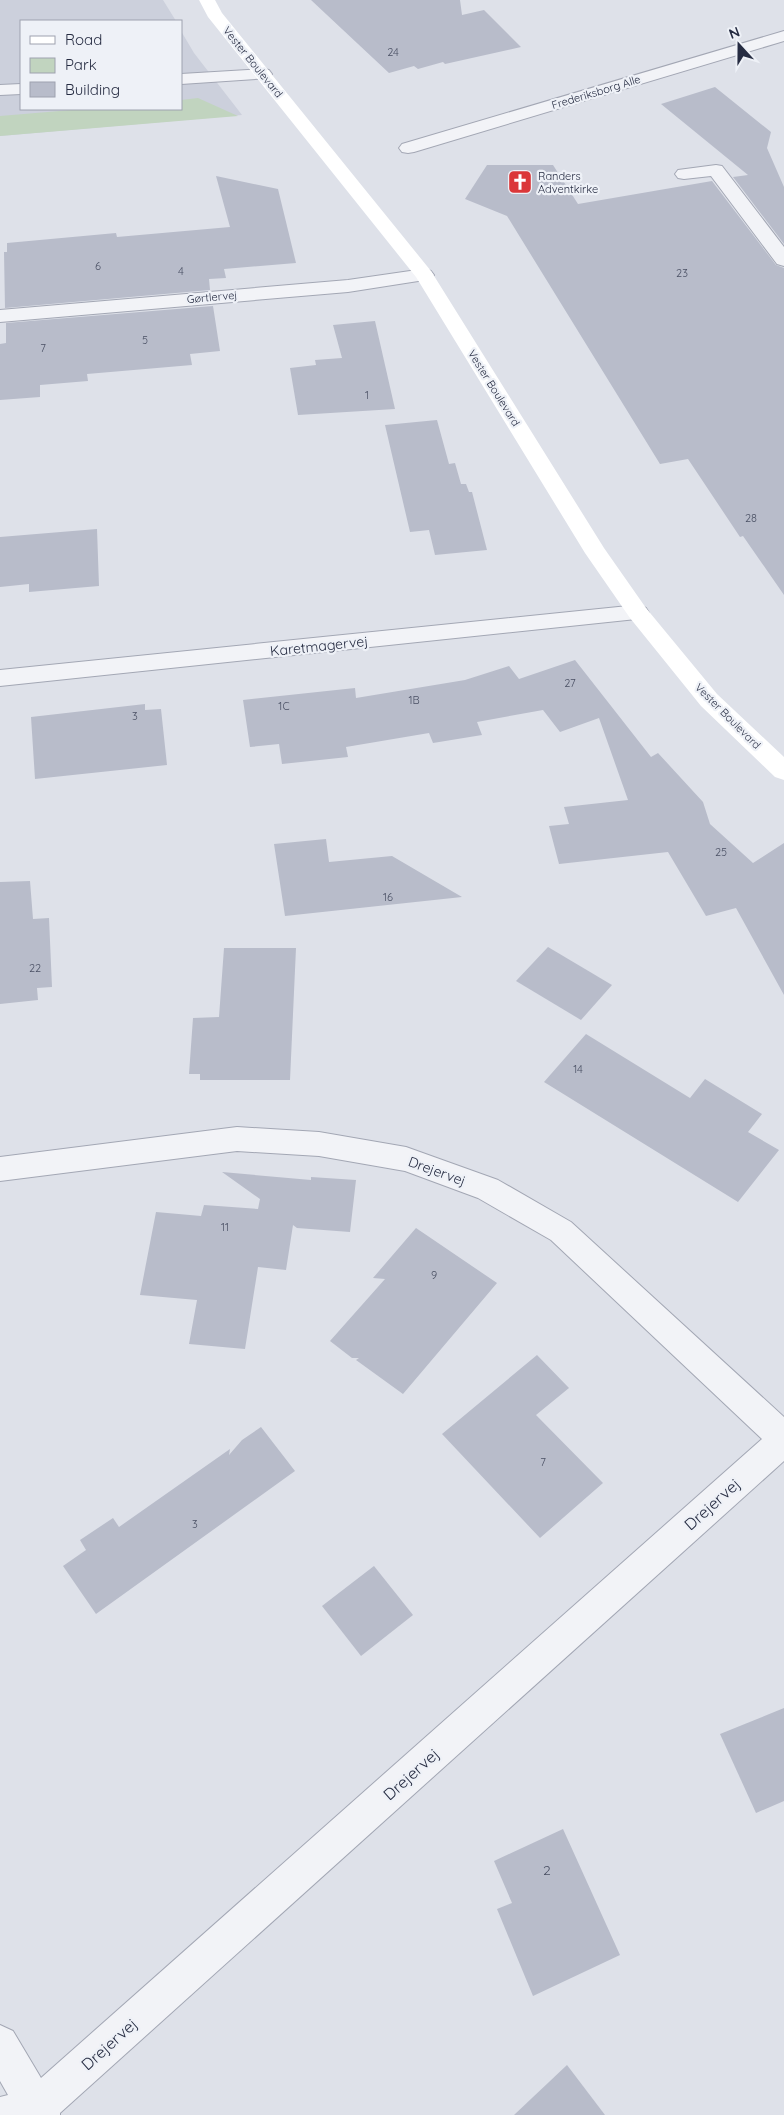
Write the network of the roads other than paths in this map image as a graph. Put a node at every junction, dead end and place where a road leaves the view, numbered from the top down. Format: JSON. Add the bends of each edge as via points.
{"nodes":[{"id":1,"x":207,"y":0,"type":"edge"},
{"id":2,"x":784,"y":36,"type":"edge"},
{"id":3,"x":263,"y":74,"type":"junction"},
{"id":4,"x":182,"y":79,"type":"edge"},
{"id":5,"x":20,"y":89,"type":"edge"},
{"id":6,"x":0,"y":90,"type":"edge"},
{"id":7,"x":408,"y":148,"type":"dead end"},
{"id":8,"x":684,"y":174,"type":"dead end"},
{"id":9,"x":784,"y":260,"type":"edge"},
{"id":10,"x":424,"y":275,"type":"junction"},
{"id":11,"x":0,"y":316,"type":"edge"},
{"id":12,"x":638,"y":613,"type":"junction"},
{"id":13,"x":0,"y":678,"type":"edge"},
{"id":14,"x":784,"y":771,"type":"edge"},
{"id":15,"x":0,"y":1169,"type":"edge"},
{"id":16,"x":784,"y":1439,"type":"edge"},
{"id":17,"x":0,"y":2044,"type":"edge"},
{"id":18,"x":28,"y":2113,"type":"edge"}],
"edges":[{"from":1,"to":3,"type":"main road","name":"Vester Boulevard","via":[[214,14]]},
{"from":2,"to":7,"type":"street","name":"Frederiksborg Alle"},
{"from":3,"to":4,"type":"street"},
{"from":3,"to":10,"type":"main road","name":"Vester Boulevard"},
{"from":5,"to":6,"type":"street"},
{"from":8,"to":9,"type":"street","via":[[716,170]]},
{"from":10,"to":11,"type":"street","name":"Gørtlervej","via":[[348,286]]},
{"from":10,"to":12,"type":"main road","name":"Vester Boulevard","via":[[596,552]]},
{"from":12,"to":13,"type":"street","name":"Karetmagervej"},
{"from":12,"to":14,"type":"main road","name":"Vester Boulevard","via":[[709,700]]},
{"from":15,"to":16,"type":"street","name":"Drejervej","via":[[237,1139],[319,1144],[406,1159],[488,1189],[561,1231]]},
{"from":16,"to":18,"type":"street","name":"Drejervej"},
{"from":17,"to":18,"type":"street"}]}
